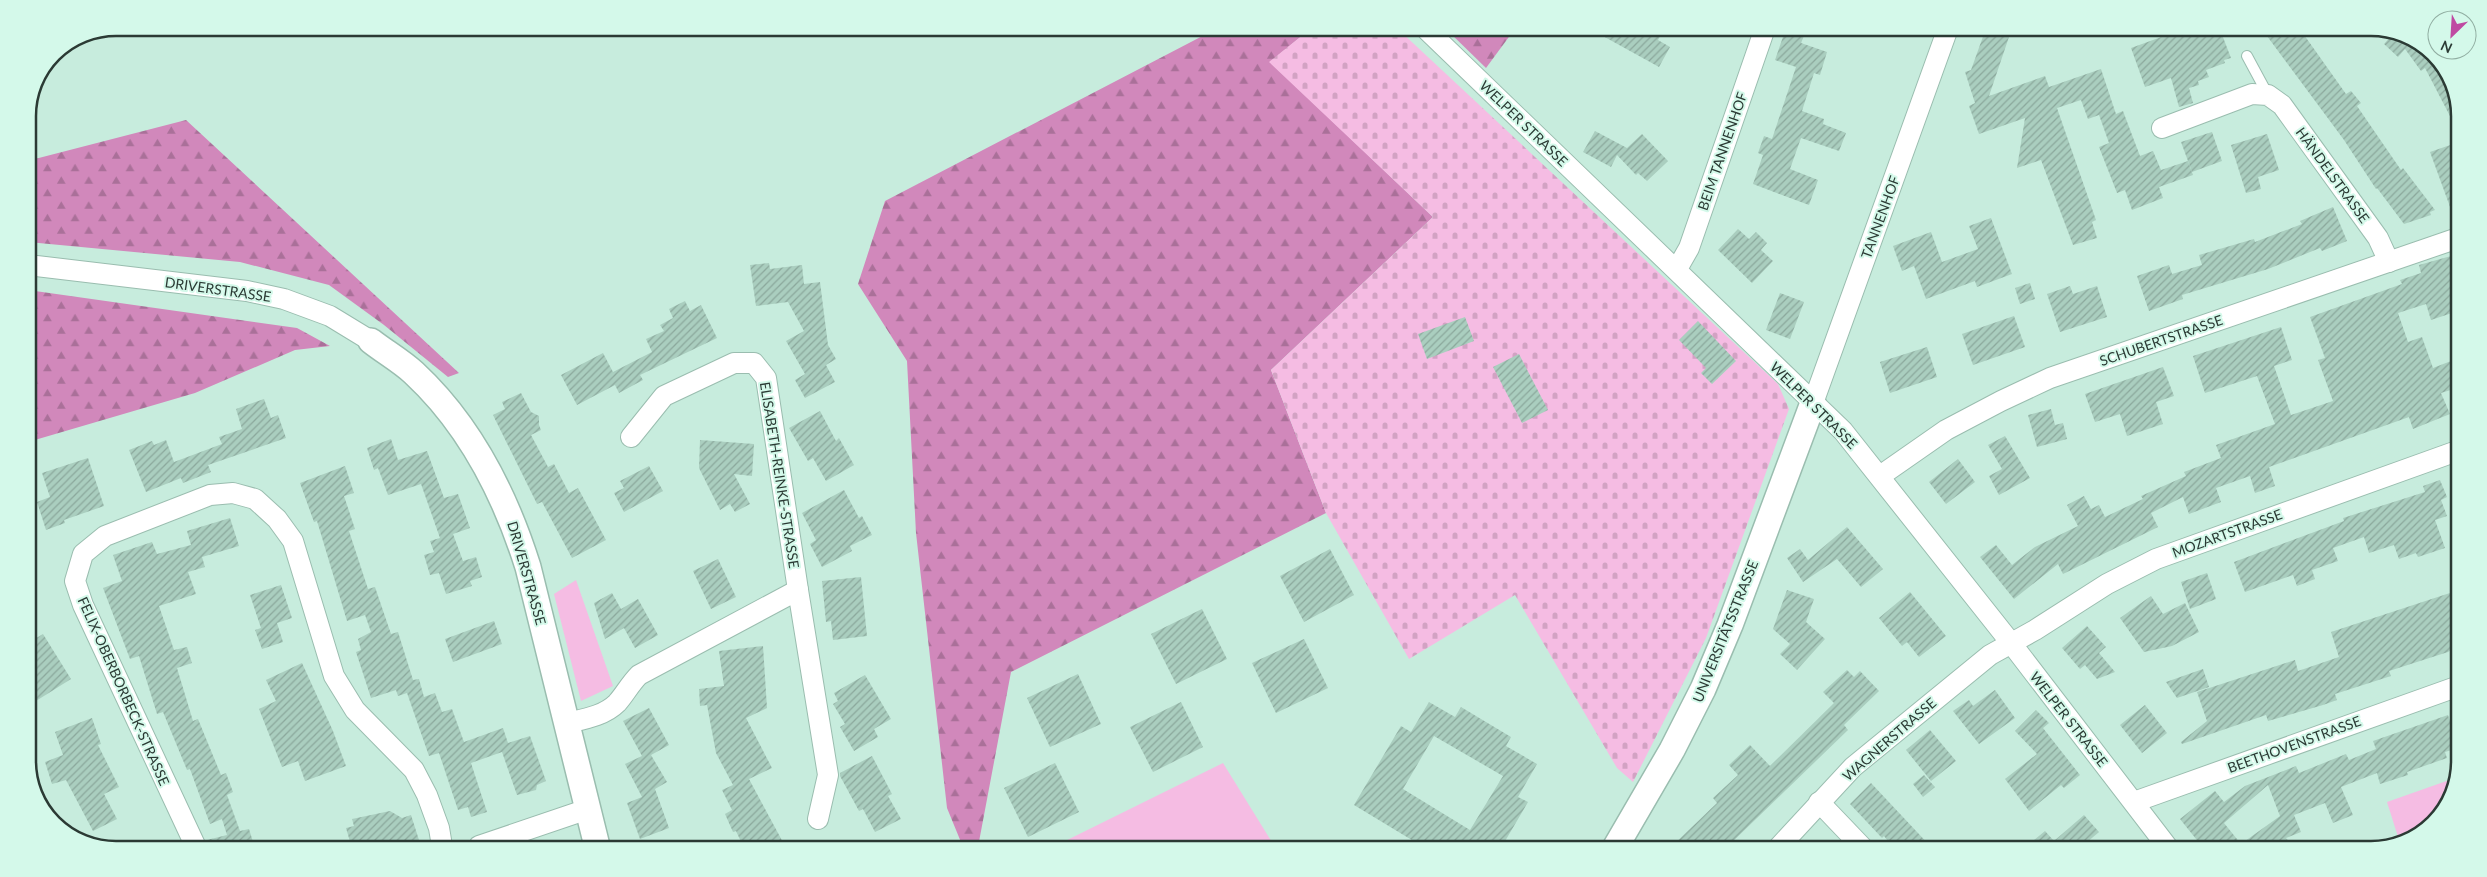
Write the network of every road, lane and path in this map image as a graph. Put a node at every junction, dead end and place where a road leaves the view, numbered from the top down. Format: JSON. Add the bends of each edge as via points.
{"nodes":[{"id":1,"x":1433,"y":36,"type":"edge"},
{"id":2,"x":1762,"y":36,"type":"edge"},
{"id":3,"x":1945,"y":36,"type":"edge"},
{"id":4,"x":2247,"y":56,"type":"dead end"},
{"id":5,"x":2268,"y":95,"type":"junction"},
{"id":6,"x":2162,"y":128,"type":"dead end"},
{"id":7,"x":2451,"y":240,"type":"edge"},
{"id":8,"x":2389,"y":262,"type":"junction"},
{"id":9,"x":36,"y":266,"type":"edge"},
{"id":10,"x":1677,"y":269,"type":"junction"},
{"id":11,"x":371,"y":341,"type":"joint"},
{"id":12,"x":1813,"y":403,"type":"junction"},
{"id":13,"x":631,"y":437,"type":"dead end"},
{"id":14,"x":2451,"y":453,"type":"edge"},
{"id":15,"x":1880,"y":476,"type":"junction"},
{"id":16,"x":798,"y":590,"type":"junction"},
{"id":17,"x":2011,"y":643,"type":"junction"},
{"id":18,"x":2451,"y":689,"type":"edge"},
{"id":19,"x":567,"y":723,"type":"junction"},
{"id":20,"x":1819,"y":802,"type":"junction"},
{"id":21,"x":2134,"y":802,"type":"junction"},
{"id":22,"x":588,"y":809,"type":"junction"},
{"id":23,"x":818,"y":819,"type":"dead end"},
{"id":24,"x":193,"y":841,"type":"edge"},
{"id":25,"x":441,"y":841,"type":"edge"},
{"id":26,"x":495,"y":841,"type":"edge"},
{"id":27,"x":596,"y":841,"type":"edge"},
{"id":28,"x":1619,"y":841,"type":"edge"},
{"id":29,"x":1784,"y":841,"type":"edge"},
{"id":30,"x":1856,"y":841,"type":"edge"},
{"id":31,"x":2163,"y":841,"type":"edge"}],
"edges":[{"from":1,"to":10,"type":"street","name":"WELPER STRASSE"},
{"from":2,"to":10,"type":"street","name":"BEIM TANNENHOF","via":[[1689,248]]},
{"from":3,"to":12,"type":"street","name":"TANNENHOF"},
{"from":4,"to":5,"type":"lane","name":"HÄNDELSTRASSE"},
{"from":5,"to":6,"type":"street","via":[[2252,94]]},
{"from":5,"to":8,"type":"street","name":"HÄNDELSTRASSE","via":[[2282,105],[2378,238]]},
{"from":7,"to":8,"type":"street","name":"SCHUBERTSTRASSE"},
{"from":8,"to":15,"type":"street","name":"SCHUBERTSTRASSE","via":[[2050,378],[1946,430]]},
{"from":9,"to":11,"type":"street","name":"DRIVERSTRASSE","via":[[284,299],[330,316]]},
{"from":10,"to":12,"type":"street","name":"WELPER STRASSE"},
{"from":11,"to":19,"type":"street","name":"DRIVERSTRASSE","via":[[414,372],[451,411],[496,483],[528,566]]},
{"from":12,"to":15,"type":"street","name":"WELPER STRASSE","via":[[1843,431]]},
{"from":12,"to":28,"type":"street","name":"UNIVERSITÄTSSTRASSE","via":[[1703,689]]},
{"from":13,"to":16,"type":"street","name":"ELISABETH-REINKE-STRASSE","via":[[664,396],[734,363],[754,363],[766,378]]},
{"from":14,"to":17,"type":"street","name":"MOZARTSTRASSE","via":[[2156,558]]},
{"from":15,"to":17,"type":"street","name":"WELPER STRASSE"},
{"from":16,"to":19,"type":"street","via":[[639,675],[617,703],[600,715]]},
{"from":16,"to":23,"type":"street","via":[[828,775]]},
{"from":17,"to":20,"type":"street","name":"WAGNERSTRASSE","via":[[1990,655],[1914,716],[1853,767]]},
{"from":17,"to":21,"type":"street","name":"WELPER STRASSE"},
{"from":18,"to":21,"type":"street","name":"BEETHOVENSTRASSE"},
{"from":19,"to":22,"type":"street","name":"DRIVERSTRASSE"},
{"from":20,"to":29,"type":"street","name":"WAGNERSTRASSE"},
{"from":20,"to":30,"type":"street"},
{"from":21,"to":31,"type":"street","name":"WELPER STRASSE"},
{"from":22,"to":26,"type":"street"},
{"from":22,"to":27,"type":"street","name":"DRIVERSTRASSE"},
{"from":24,"to":25,"type":"street","name":"FELIX-OBERBORBECK-STRASSE","via":[[75,582],[83,554],[104,536],[210,496],[232,493],[255,499],[277,519],[293,541],[334,676],[355,710],[414,770],[427,795]]}]}
